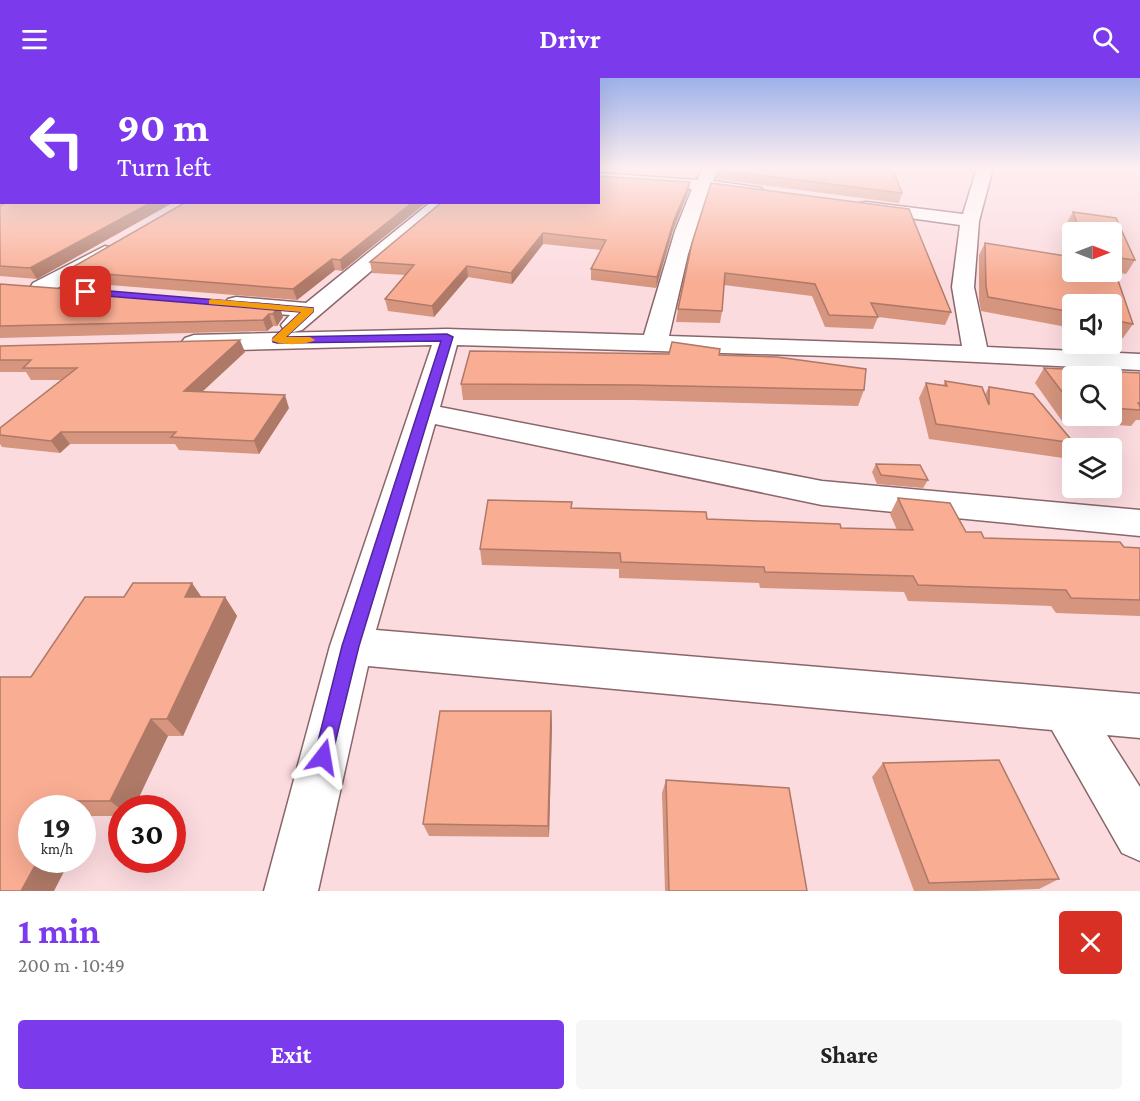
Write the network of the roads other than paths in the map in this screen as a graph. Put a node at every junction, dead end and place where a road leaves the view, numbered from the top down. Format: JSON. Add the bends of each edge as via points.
{"nodes":[{"id":1,"x":438,"y":206,"type":"edge"},
{"id":2,"x":695,"y":206,"type":"edge"},
{"id":3,"x":854,"y":206,"type":"edge"},
{"id":4,"x":975,"y":206,"type":"edge"},
{"id":5,"x":970,"y":221,"type":"junction"},
{"id":6,"x":123,"y":242,"type":"edge"},
{"id":7,"x":76,"y":291,"type":"edge"},
{"id":8,"x":216,"y":302,"type":"edge"},
{"id":9,"x":309,"y":310,"type":"junction"},
{"id":10,"x":447,"y":337,"type":"junction"},
{"id":11,"x":277,"y":340,"type":"junction"},
{"id":12,"x":655,"y":342,"type":"junction"},
{"id":13,"x":173,"y":343,"type":"edge"},
{"id":14,"x":976,"y":354,"type":"junction"},
{"id":15,"x":1140,"y":362,"type":"edge"},
{"id":16,"x":424,"y":413,"type":"junction"},
{"id":17,"x":1140,"y":523,"type":"edge"},
{"id":18,"x":351,"y":646,"type":"junction"},
{"id":19,"x":1065,"y":709,"type":"junction"},
{"id":20,"x":1140,"y":716,"type":"edge"},
{"id":21,"x":1140,"y":835,"type":"edge"},
{"id":22,"x":291,"y":891,"type":"edge"}],
"edges":[{"from":1,"to":9,"type":"street"},
{"from":2,"to":12,"type":"street"},
{"from":3,"to":5,"type":"street"},
{"from":4,"to":5,"type":"street"},
{"from":5,"to":14,"type":"street","via":[[963,287]]},
{"from":6,"to":7,"type":"street","via":[[31,287]]},
{"from":8,"to":9,"type":"street"},
{"from":9,"to":11,"type":"street"},
{"from":10,"to":11,"type":"street"},
{"from":10,"to":12,"type":"street"},
{"from":10,"to":16,"type":"street"},
{"from":11,"to":13,"type":"street"},
{"from":12,"to":14,"type":"street"},
{"from":14,"to":15,"type":"street"},
{"from":16,"to":17,"type":"street","via":[[822,493]]},
{"from":16,"to":18,"type":"street"},
{"from":18,"to":19,"type":"street"},
{"from":18,"to":22,"type":"street"},
{"from":19,"to":20,"type":"street"},
{"from":19,"to":21,"type":"street"}]}
